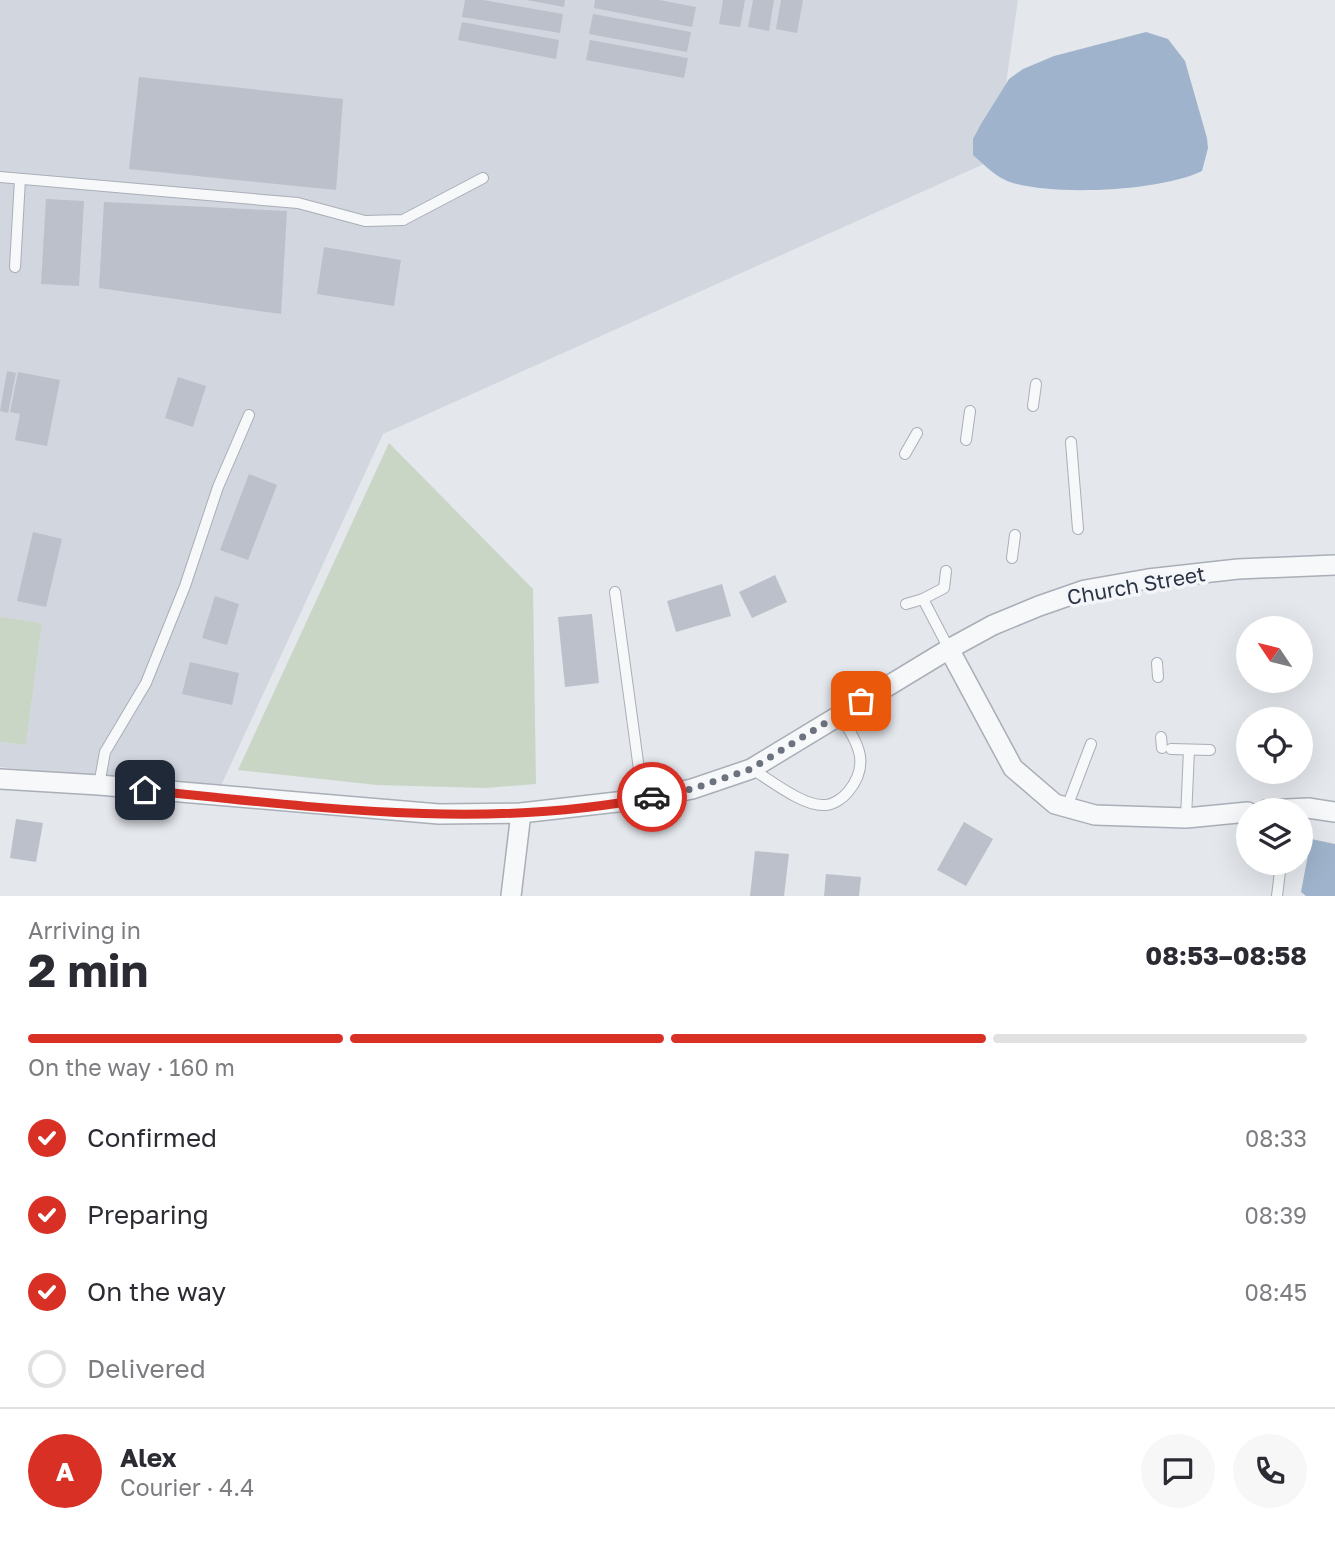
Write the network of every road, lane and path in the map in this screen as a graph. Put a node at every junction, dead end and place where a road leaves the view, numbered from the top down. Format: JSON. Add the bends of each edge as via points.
{"nodes":[{"id":1,"x":0,"y":177,"type":"edge"},
{"id":2,"x":483,"y":178,"type":"dead end"},
{"id":3,"x":20,"y":179,"type":"junction"},
{"id":4,"x":15,"y":267,"type":"dead end"},
{"id":5,"x":1036,"y":384,"type":"dead end"},
{"id":6,"x":1033,"y":406,"type":"dead end"},
{"id":7,"x":970,"y":411,"type":"dead end"},
{"id":8,"x":249,"y":415,"type":"dead end"},
{"id":9,"x":917,"y":433,"type":"dead end"},
{"id":10,"x":966,"y":440,"type":"dead end"},
{"id":11,"x":1071,"y":442,"type":"dead end"},
{"id":12,"x":905,"y":454,"type":"dead end"},
{"id":13,"x":1078,"y":529,"type":"dead end"},
{"id":14,"x":1016,"y":535,"type":"dead end"},
{"id":15,"x":1012,"y":558,"type":"dead end"},
{"id":16,"x":1335,"y":565,"type":"edge"},
{"id":17,"x":946,"y":571,"type":"dead end"},
{"id":18,"x":615,"y":592,"type":"dead end"},
{"id":19,"x":923,"y":599,"type":"junction"},
{"id":20,"x":906,"y":604,"type":"dead end"},
{"id":21,"x":949,"y":649,"type":"junction"},
{"id":22,"x":1157,"y":663,"type":"dead end"},
{"id":23,"x":1158,"y":677,"type":"dead end"},
{"id":24,"x":839,"y":714,"type":"junction"},
{"id":25,"x":1161,"y":737,"type":"dead end"},
{"id":26,"x":1091,"y":744,"type":"dead end"},
{"id":27,"x":1188,"y":750,"type":"junction"},
{"id":28,"x":1210,"y":750,"type":"dead end"},
{"id":29,"x":751,"y":769,"type":"junction"},
{"id":30,"x":0,"y":779,"type":"edge"},
{"id":31,"x":99,"y":785,"type":"junction"},
{"id":32,"x":643,"y":799,"type":"junction"},
{"id":33,"x":1067,"y":807,"type":"junction"},
{"id":34,"x":1313,"y":809,"type":"edge"},
{"id":35,"x":1335,"y":812,"type":"edge"},
{"id":36,"x":521,"y":813,"type":"junction"},
{"id":37,"x":1236,"y":813,"type":"edge"},
{"id":38,"x":1186,"y":818,"type":"junction"},
{"id":39,"x":1280,"y":875,"type":"edge"},
{"id":40,"x":511,"y":896,"type":"edge"},
{"id":41,"x":1277,"y":896,"type":"edge"}],
"edges":[{"from":1,"to":3,"type":"lane"},
{"from":2,"to":3,"type":"lane","via":[[403,219],[365,221],[298,203]]},
{"from":3,"to":4,"type":"lane"},
{"from":5,"to":6,"type":"lane"},
{"from":7,"to":10,"type":"lane"},
{"from":8,"to":31,"type":"lane","via":[[146,683],[105,752]]},
{"from":9,"to":12,"type":"lane"},
{"from":11,"to":13,"type":"lane"},
{"from":14,"to":15,"type":"lane"},
{"from":16,"to":21,"type":"street","name":"Church Street","via":[[1238,569],[1085,590],[992,625]]},
{"from":17,"to":19,"type":"lane","via":[[944,588]]},
{"from":18,"to":32,"type":"lane"},
{"from":19,"to":20,"type":"lane"},
{"from":19,"to":21,"type":"lane"},
{"from":21,"to":24,"type":"street","name":"Church Street"},
{"from":21,"to":33,"type":"street","via":[[1013,768],[1055,804]]},
{"from":22,"to":23,"type":"lane"},
{"from":24,"to":29,"type":"street","name":"Church Street"},
{"from":24,"to":29,"type":"lane","via":[[858,744],[862,766],[843,799],[825,806],[805,801]]},
{"from":25,"to":27,"type":"lane","via":[[1166,749]]},
{"from":26,"to":33,"type":"lane"},
{"from":27,"to":28,"type":"lane"},
{"from":27,"to":38,"type":"lane"},
{"from":29,"to":32,"type":"street","name":"Church Street"},
{"from":30,"to":31,"type":"street","name":"Church Street"},
{"from":31,"to":36,"type":"street","name":"Church Street","via":[[439,814]]},
{"from":32,"to":36,"type":"street","name":"Church Street"},
{"from":33,"to":38,"type":"street","via":[[1095,815]]},
{"from":34,"to":35,"type":"street"},
{"from":36,"to":40,"type":"street"},
{"from":37,"to":38,"type":"street"},
{"from":39,"to":41,"type":"lane"}]}
